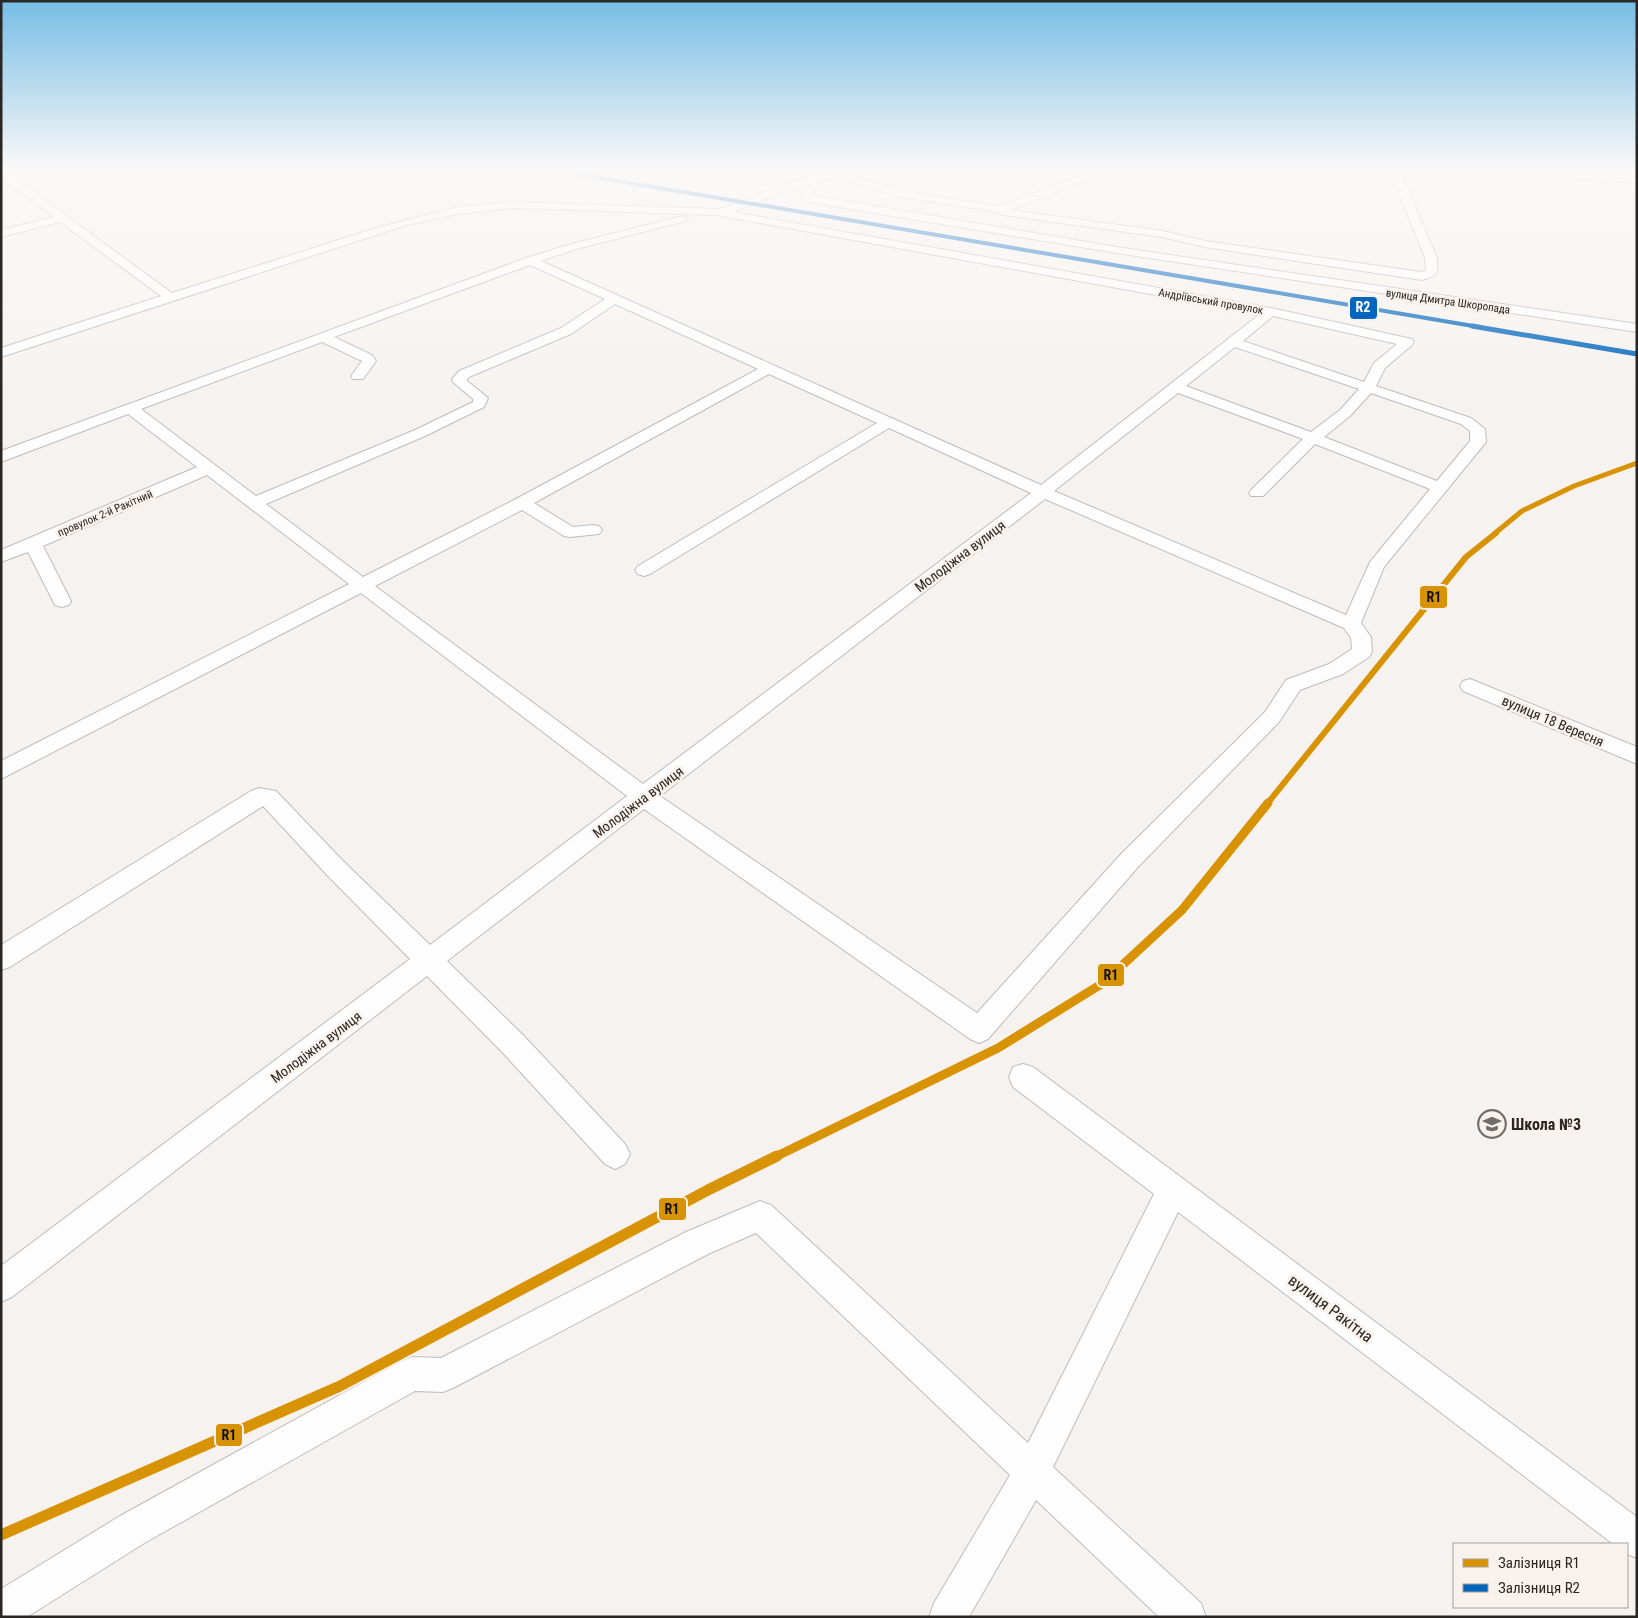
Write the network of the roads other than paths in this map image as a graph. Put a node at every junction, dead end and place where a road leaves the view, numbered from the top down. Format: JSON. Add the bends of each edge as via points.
{"nodes":[{"id":1,"x":97,"y":244,"type":"edge"},
{"id":2,"x":339,"y":244,"type":"edge"},
{"id":3,"x":585,"y":244,"type":"edge"},
{"id":4,"x":893,"y":244,"type":"edge"},
{"id":5,"x":1078,"y":244,"type":"edge"},
{"id":6,"x":1203,"y":244,"type":"edge"},
{"id":7,"x":1425,"y":244,"type":"edge"},
{"id":8,"x":530,"y":261,"type":"junction"},
{"id":9,"x":170,"y":297,"type":"junction"},
{"id":10,"x":614,"y":299,"type":"junction"},
{"id":11,"x":1271,"y":312,"type":"junction"},
{"id":12,"x":1637,"y":328,"type":"edge"},
{"id":13,"x":323,"y":337,"type":"junction"},
{"id":14,"x":1233,"y":342,"type":"junction"},
{"id":15,"x":1,"y":353,"type":"edge"},
{"id":16,"x":769,"y":368,"type":"junction"},
{"id":17,"x":358,"y":376,"type":"dead end"},
{"id":18,"x":1176,"y":387,"type":"junction"},
{"id":19,"x":1367,"y":389,"type":"junction"},
{"id":20,"x":130,"y":408,"type":"junction"},
{"id":21,"x":889,"y":422,"type":"junction"},
{"id":22,"x":1313,"y":438,"type":"junction"},
{"id":23,"x":1,"y":457,"type":"edge"},
{"id":24,"x":209,"y":468,"type":"junction"},
{"id":25,"x":1441,"y":488,"type":"junction"},
{"id":26,"x":1043,"y":492,"type":"junction"},
{"id":27,"x":1258,"y":493,"type":"dead end"},
{"id":28,"x":254,"y":503,"type":"junction"},
{"id":29,"x":522,"y":503,"type":"junction"},
{"id":30,"x":593,"y":530,"type":"dead end"},
{"id":31,"x":34,"y":544,"type":"junction"},
{"id":32,"x":1,"y":557,"type":"edge"},
{"id":33,"x":644,"y":570,"type":"dead end"},
{"id":34,"x":362,"y":585,"type":"junction"},
{"id":35,"x":62,"y":601,"type":"dead end"},
{"id":36,"x":1350,"y":624,"type":"junction"},
{"id":37,"x":1470,"y":686,"type":"dead end"},
{"id":38,"x":1637,"y":756,"type":"edge"},
{"id":39,"x":1,"y":771,"type":"edge"},
{"id":40,"x":644,"y":797,"type":"junction"},
{"id":41,"x":1,"y":960,"type":"edge"},
{"id":42,"x":430,"y":961,"type":"junction"},
{"id":43,"x":1023,"y":1077,"type":"dead end"},
{"id":44,"x":615,"y":1154,"type":"dead end"},
{"id":45,"x":1173,"y":1189,"type":"junction"},
{"id":46,"x":1,"y":1286,"type":"edge"},
{"id":47,"x":1032,"y":1472,"type":"junction"},
{"id":48,"x":1637,"y":1540,"type":"edge"},
{"id":49,"x":1,"y":1611,"type":"edge"},
{"id":50,"x":948,"y":1617,"type":"edge"},
{"id":51,"x":1187,"y":1617,"type":"edge"}],
"edges":[{"from":1,"to":9,"type":"street"},
{"from":2,"to":9,"type":"street"},
{"from":3,"to":8,"type":"street"},
{"from":4,"to":11,"type":"street","name":"Андріївський провулок"},
{"from":5,"to":12,"type":"street","name":"вулиця Дмитра Шкоропада"},
{"from":6,"to":7,"type":"street","via":[[1406,276],[1432,272]]},
{"from":8,"to":10,"type":"street"},
{"from":8,"to":13,"type":"street"},
{"from":9,"to":15,"type":"street"},
{"from":10,"to":16,"type":"street"},
{"from":10,"to":28,"type":"street","via":[[566,330],[464,374],[460,382],[482,398],[479,404],[420,433]]},
{"from":11,"to":14,"type":"street","name":"Молодіжна вулиця"},
{"from":11,"to":19,"type":"street","name":"Андріївський провулок","via":[[1407,342],[1379,366]]},
{"from":13,"to":17,"type":"street","via":[[367,358],[369,361]]},
{"from":13,"to":20,"type":"street"},
{"from":14,"to":18,"type":"street","name":"Молодіжна вулиця"},
{"from":14,"to":19,"type":"street"},
{"from":16,"to":21,"type":"street"},
{"from":16,"to":29,"type":"street"},
{"from":18,"to":22,"type":"street"},
{"from":18,"to":26,"type":"street","name":"Молодіжна вулиця"},
{"from":19,"to":22,"type":"street","via":[[1346,413]]},
{"from":19,"to":25,"type":"street","via":[[1466,421],[1477,430],[1478,442]]},
{"from":20,"to":23,"type":"street"},
{"from":20,"to":24,"type":"street"},
{"from":21,"to":26,"type":"street"},
{"from":21,"to":33,"type":"street"},
{"from":22,"to":25,"type":"street"},
{"from":22,"to":27,"type":"street"},
{"from":24,"to":28,"type":"street"},
{"from":24,"to":31,"type":"street","name":"провулок 2-й Ракітний"},
{"from":25,"to":36,"type":"street","via":[[1376,566]]},
{"from":26,"to":36,"type":"street"},
{"from":26,"to":40,"type":"street","name":"Молодіжна вулиця"},
{"from":28,"to":34,"type":"street"},
{"from":29,"to":30,"type":"street","via":[[570,537]]},
{"from":29,"to":34,"type":"street"},
{"from":31,"to":32,"type":"street","name":"провулок 2-й Ракітний"},
{"from":31,"to":35,"type":"street"},
{"from":34,"to":39,"type":"street"},
{"from":34,"to":40,"type":"street"},
{"from":36,"to":40,"type":"street","via":[[1361,637],[1362,652],[1336,669],[1293,684],[1272,717],[1130,860],[979,1030]]},
{"from":37,"to":38,"type":"street","name":"вулиця 18 Вересня"},
{"from":40,"to":42,"type":"street","name":"Молодіжна вулиця"},
{"from":41,"to":42,"type":"street","via":[[259,796],[268,796],[334,868]]},
{"from":42,"to":44,"type":"street"},
{"from":42,"to":46,"type":"street","name":"Молодіжна вулиця"},
{"from":43,"to":45,"type":"street","name":"вулиця Ракітна"},
{"from":45,"to":47,"type":"street"},
{"from":45,"to":48,"type":"street","name":"вулиця Ракітна"},
{"from":47,"to":49,"type":"street","via":[[760,1216],[697,1243],[443,1375],[412,1374],[133,1529]]},
{"from":47,"to":50,"type":"street"},
{"from":47,"to":51,"type":"street"}]}
